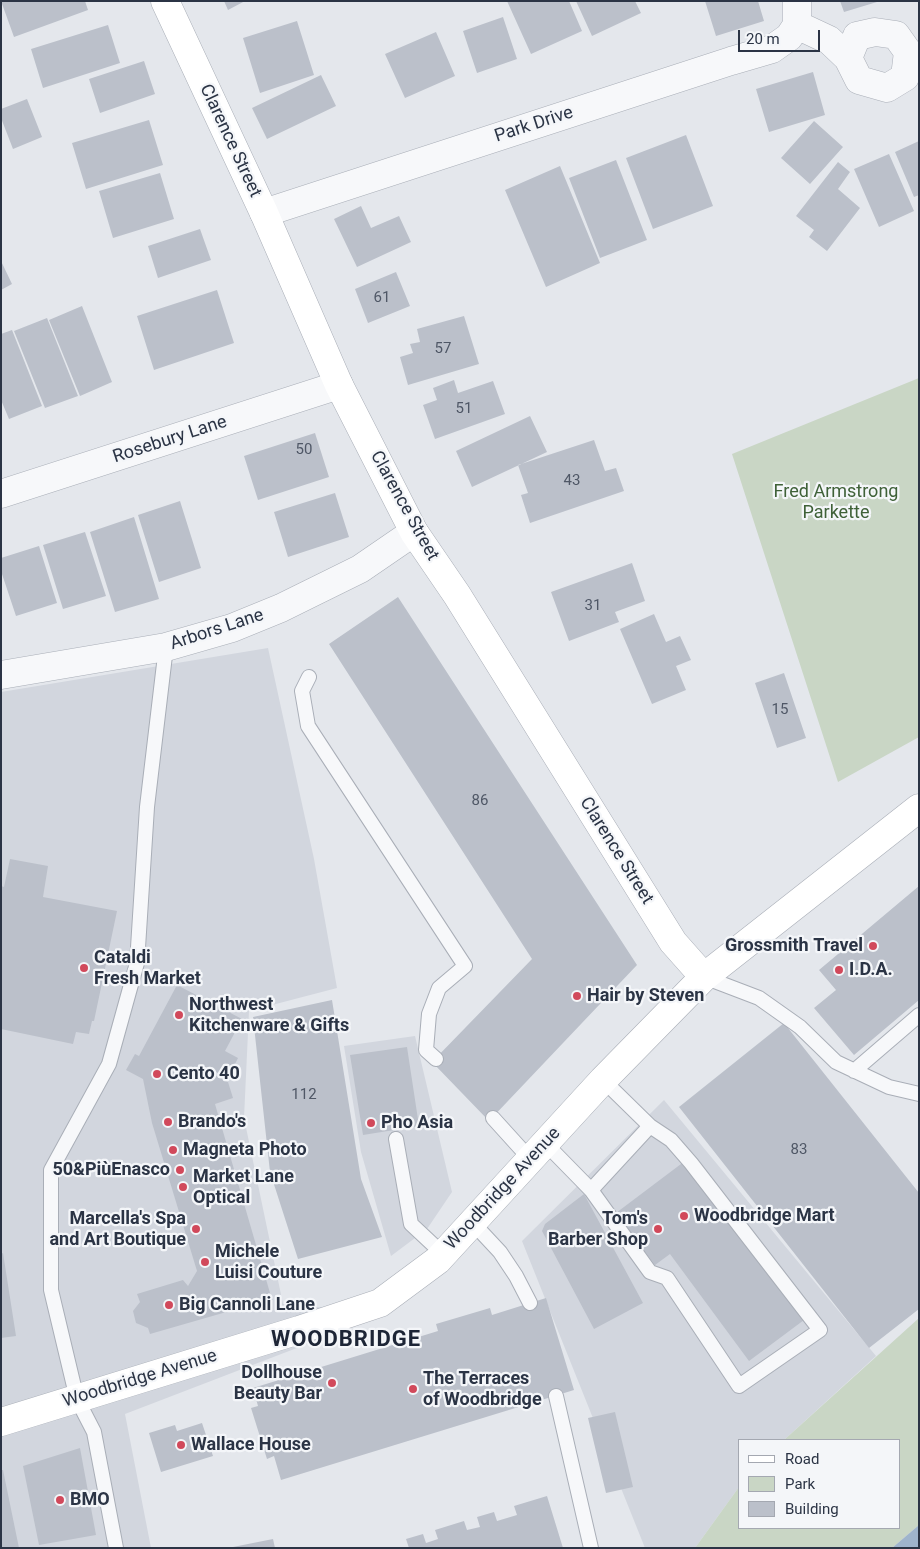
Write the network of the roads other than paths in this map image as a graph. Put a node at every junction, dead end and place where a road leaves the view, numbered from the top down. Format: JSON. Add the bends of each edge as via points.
{"nodes":[{"id":1,"x":165,"y":1,"type":"edge"},
{"id":2,"x":797,"y":13,"type":"edge"},
{"id":3,"x":848,"y":58,"type":"dead end"},
{"id":4,"x":264,"y":213,"type":"junction"},
{"id":5,"x":339,"y":386,"type":"junction"},
{"id":6,"x":1,"y":494,"type":"edge"},
{"id":7,"x":414,"y":532,"type":"junction"},
{"id":8,"x":166,"y":647,"type":"junction"},
{"id":9,"x":1,"y":675,"type":"edge"},
{"id":10,"x":309,"y":677,"type":"dead end"},
{"id":11,"x":919,"y":808,"type":"edge"},
{"id":12,"x":704,"y":977,"type":"junction"},
{"id":13,"x":919,"y":1016,"type":"edge"},
{"id":14,"x":436,"y":1059,"type":"dead end"},
{"id":15,"x":854,"y":1070,"type":"junction"},
{"id":16,"x":603,"y":1080,"type":"junction"},
{"id":17,"x":919,"y":1094,"type":"edge"},
{"id":18,"x":493,"y":1118,"type":"dead end"},
{"id":19,"x":650,"y":1126,"type":"junction"},
{"id":20,"x":396,"y":1139,"type":"dead end"},
{"id":21,"x":538,"y":1151,"type":"junction"},
{"id":22,"x":591,"y":1190,"type":"junction"},
{"id":23,"x":472,"y":1222,"type":"junction"},
{"id":24,"x":443,"y":1254,"type":"junction"},
{"id":25,"x":530,"y":1303,"type":"dead end"},
{"id":26,"x":556,"y":1396,"type":"dead end"},
{"id":27,"x":77,"y":1399,"type":"junction"},
{"id":28,"x":1,"y":1422,"type":"edge"},
{"id":29,"x":116,"y":1548,"type":"edge"},
{"id":30,"x":591,"y":1548,"type":"edge"}],
"edges":[{"from":1,"to":4,"type":"street","name":"Clarence Street"},
{"from":2,"to":3,"type":"street","name":"Park Drive"},
{"from":2,"to":4,"type":"street","name":"Park Drive","via":[[789,37],[772,49]]},
{"from":4,"to":5,"type":"street","name":"Clarence Street"},
{"from":5,"to":6,"type":"street","name":"Rosebury Lane"},
{"from":5,"to":7,"type":"street","name":"Clarence Street"},
{"from":7,"to":8,"type":"street","name":"Arbors Lane","via":[[360,569],[282,608],[232,628]]},
{"from":7,"to":12,"type":"street","name":"Clarence Street","via":[[457,595],[672,942]]},
{"from":8,"to":9,"type":"street","name":"Arbors Lane"},
{"from":8,"to":27,"type":"lane","via":[[148,808],[137,963],[109,1064],[51,1170],[50,1290]]},
{"from":10,"to":14,"type":"lane","via":[[302,692],[308,726],[465,966],[439,988],[429,1014],[426,1050]]},
{"from":11,"to":12,"type":"street","name":"Woodbridge Avenue"},
{"from":12,"to":15,"type":"lane","via":[[759,998],[800,1027],[836,1062]]},
{"from":12,"to":16,"type":"street","name":"Woodbridge Avenue"},
{"from":13,"to":15,"type":"lane"},
{"from":15,"to":17,"type":"lane","via":[[889,1087]]},
{"from":16,"to":19,"type":"lane"},
{"from":16,"to":21,"type":"street","name":"Woodbridge Avenue"},
{"from":18,"to":21,"type":"lane"},
{"from":19,"to":22,"type":"lane"},
{"from":19,"to":22,"type":"lane","via":[[671,1140],[691,1163],[820,1330],[739,1386],[667,1278],[650,1272]]},
{"from":20,"to":24,"type":"lane","via":[[410,1224]]},
{"from":21,"to":22,"type":"lane"},
{"from":21,"to":23,"type":"street","name":"Woodbridge Avenue"},
{"from":23,"to":24,"type":"street","name":"Woodbridge Avenue"},
{"from":23,"to":25,"type":"lane","via":[[500,1252]]},
{"from":24,"to":27,"type":"street","name":"Woodbridge Avenue","via":[[380,1302]]},
{"from":26,"to":30,"type":"lane"},
{"from":27,"to":28,"type":"street","name":"Woodbridge Avenue"},
{"from":27,"to":29,"type":"lane","via":[[94,1432]]}]}
